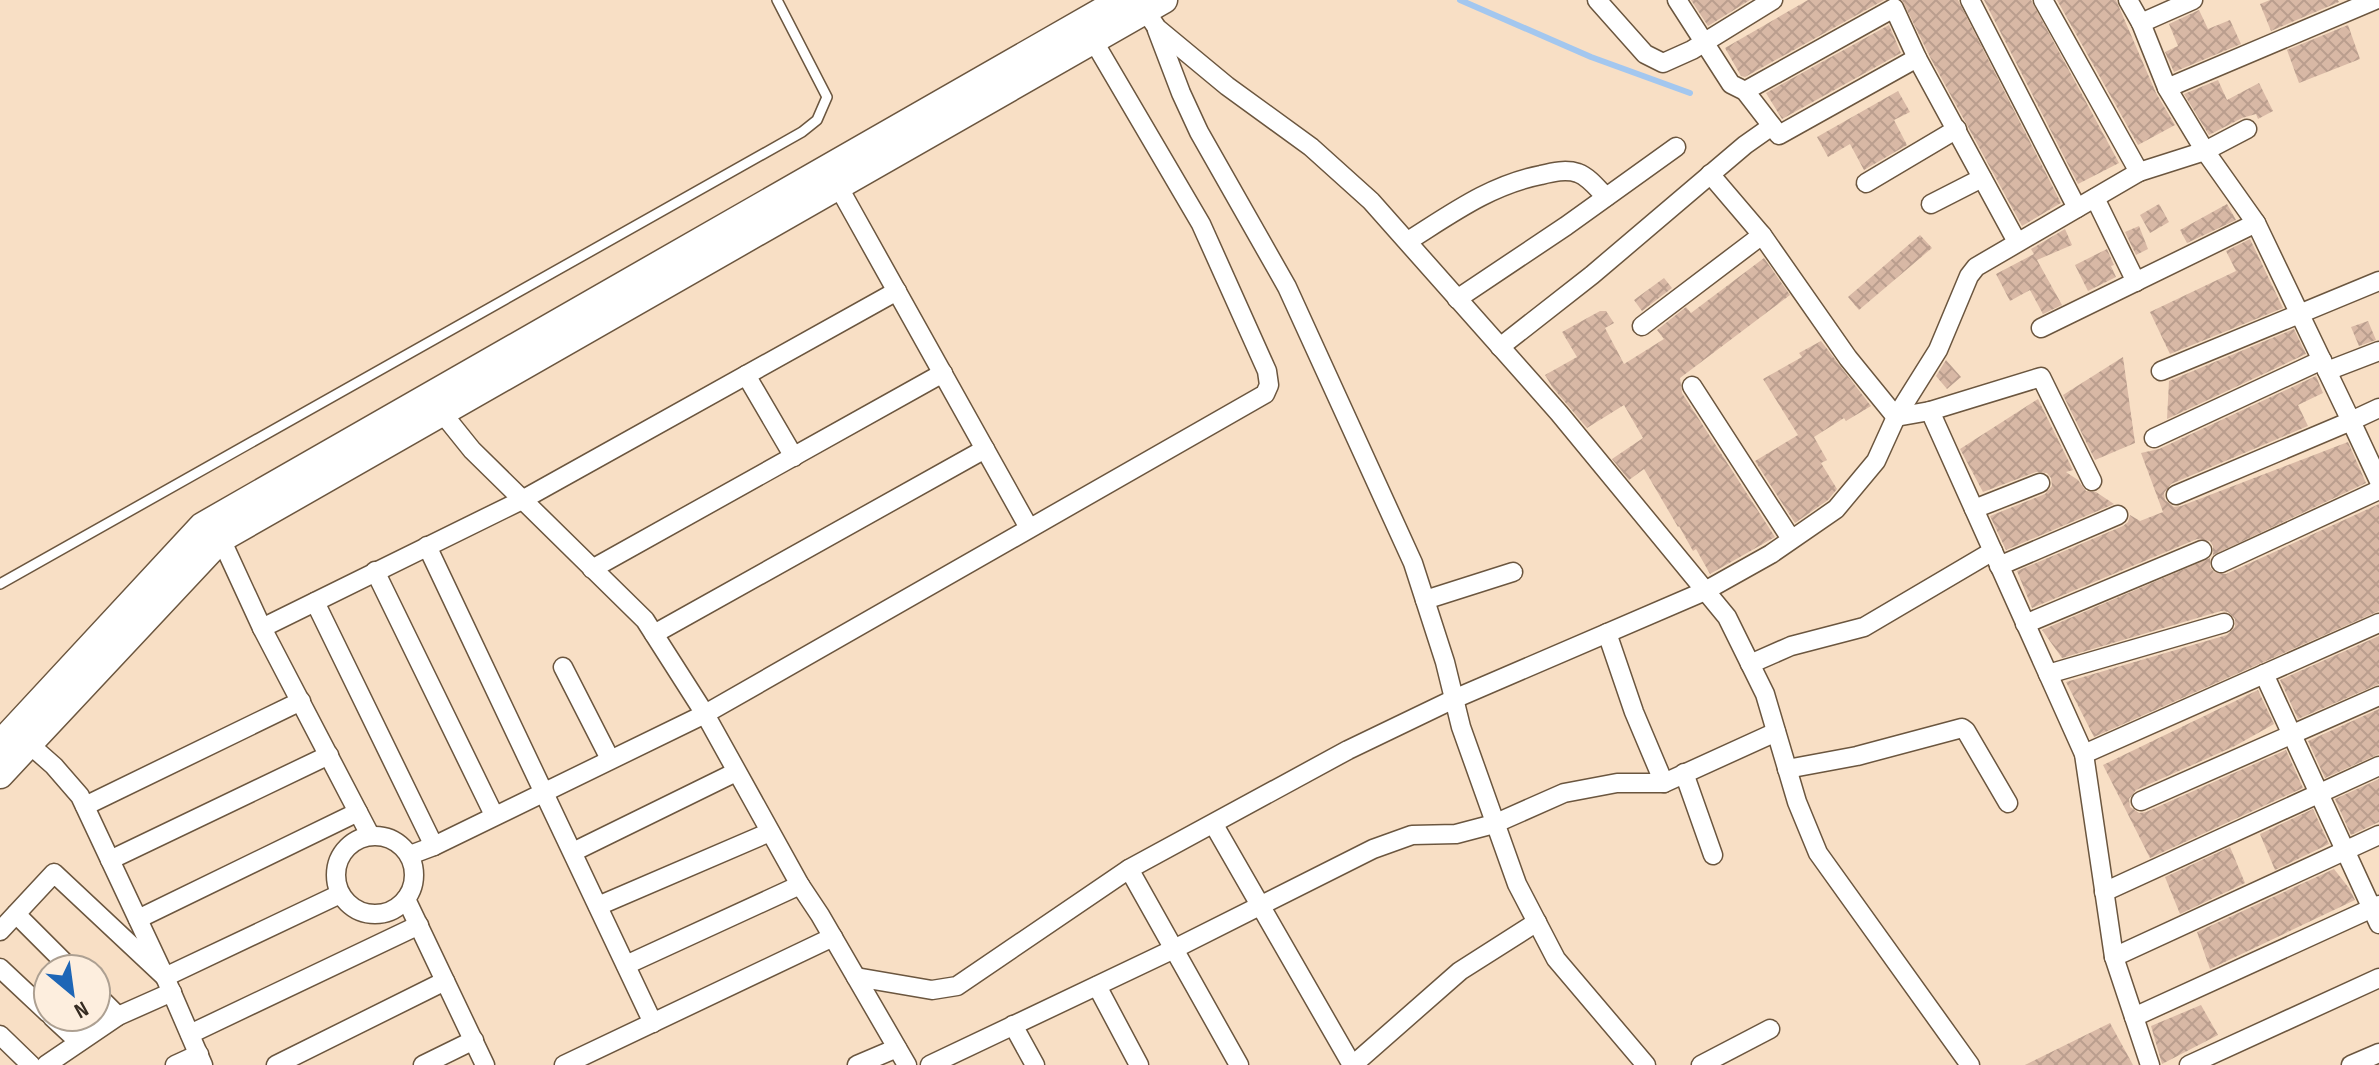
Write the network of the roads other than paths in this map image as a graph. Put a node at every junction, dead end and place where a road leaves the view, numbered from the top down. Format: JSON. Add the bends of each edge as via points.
{"nodes":[{"id":1,"x":777,"y":0,"type":"edge"},
{"id":2,"x":1597,"y":0,"type":"edge"},
{"id":3,"x":1677,"y":0,"type":"edge"},
{"id":4,"x":1970,"y":0,"type":"edge"},
{"id":5,"x":2043,"y":0,"type":"edge"},
{"id":6,"x":2128,"y":0,"type":"edge"},
{"id":7,"x":2193,"y":0,"type":"edge"},
{"id":8,"x":2375,"y":0,"type":"edge"},
{"id":9,"x":1761,"y":3,"type":"edge"},
{"id":10,"x":1146,"y":7,"type":"edge"},
{"id":11,"x":2141,"y":23,"type":"junction"},
{"id":12,"x":1093,"y":40,"type":"junction"},
{"id":13,"x":1704,"y":42,"type":"junction"},
{"id":14,"x":1917,"y":58,"type":"junction"},
{"id":15,"x":2167,"y":88,"type":"junction"},
{"id":16,"x":1745,"y":91,"type":"junction"},
{"id":17,"x":1772,"y":126,"type":"junction"},
{"id":18,"x":1957,"y":129,"type":"junction"},
{"id":19,"x":2247,"y":129,"type":"dead end"},
{"id":20,"x":1676,"y":147,"type":"dead end"},
{"id":21,"x":2205,"y":151,"type":"junction"},
{"id":22,"x":2139,"y":172,"type":"junction"},
{"id":23,"x":1710,"y":174,"type":"junction"},
{"id":24,"x":1982,"y":178,"type":"junction"},
{"id":25,"x":1866,"y":183,"type":"dead end"},
{"id":26,"x":838,"y":186,"type":"junction"},
{"id":27,"x":1606,"y":197,"type":"junction"},
{"id":28,"x":2095,"y":198,"type":"junction"},
{"id":29,"x":1931,"y":204,"type":"dead end"},
{"id":30,"x":2077,"y":208,"type":"junction"},
{"id":31,"x":2256,"y":223,"type":"junction"},
{"id":32,"x":1762,"y":235,"type":"junction"},
{"id":33,"x":1408,"y":241,"type":"junction"},
{"id":34,"x":2017,"y":242,"type":"junction"},
{"id":35,"x":2379,"y":281,"type":"edge"},
{"id":36,"x":2136,"y":282,"type":"junction"},
{"id":37,"x":897,"y":291,"type":"junction"},
{"id":38,"x":1457,"y":299,"type":"junction"},
{"id":39,"x":2300,"y":313,"type":"junction"},
{"id":40,"x":1642,"y":326,"type":"dead end"},
{"id":41,"x":2041,"y":328,"type":"dead end"},
{"id":42,"x":1500,"y":347,"type":"junction"},
{"id":43,"x":2379,"y":351,"type":"edge"},
{"id":44,"x":2325,"y":366,"type":"junction"},
{"id":45,"x":2161,"y":371,"type":"dead end"},
{"id":46,"x":943,"y":373,"type":"junction"},
{"id":47,"x":746,"y":375,"type":"junction"},
{"id":48,"x":1692,"y":386,"type":"dead end"},
{"id":49,"x":435,"y":405,"type":"junction"},
{"id":50,"x":2379,"y":408,"type":"edge"},
{"id":51,"x":1930,"y":411,"type":"junction"},
{"id":52,"x":1896,"y":417,"type":"junction"},
{"id":53,"x":2351,"y":421,"type":"junction"},
{"id":54,"x":2154,"y":438,"type":"dead end"},
{"id":55,"x":985,"y":449,"type":"junction"},
{"id":56,"x":794,"y":457,"type":"junction"},
{"id":57,"x":2092,"y":481,"type":"dead end"},
{"id":58,"x":2379,"y":481,"type":"edge"},
{"id":59,"x":2040,"y":483,"type":"dead end"},
{"id":60,"x":2379,"y":490,"type":"edge"},
{"id":61,"x":2176,"y":495,"type":"dead end"},
{"id":62,"x":522,"y":500,"type":"junction"},
{"id":63,"x":1974,"y":509,"type":"junction"},
{"id":64,"x":2118,"y":515,"type":"dead end"},
{"id":65,"x":1029,"y":528,"type":"junction"},
{"id":66,"x":221,"y":539,"type":"junction"},
{"id":67,"x":1791,"y":539,"type":"junction"},
{"id":68,"x":427,"y":546,"type":"junction"},
{"id":69,"x":2202,"y":550,"type":"dead end"},
{"id":70,"x":1996,"y":559,"type":"junction"},
{"id":71,"x":2221,"y":563,"type":"dead end"},
{"id":72,"x":592,"y":569,"type":"junction"},
{"id":73,"x":375,"y":571,"type":"junction"},
{"id":74,"x":1513,"y":572,"type":"dead end"},
{"id":75,"x":0,"y":584,"type":"edge"},
{"id":76,"x":1705,"y":591,"type":"junction"},
{"id":77,"x":1425,"y":600,"type":"junction"},
{"id":78,"x":315,"y":602,"type":"junction"},
{"id":79,"x":2224,"y":623,"type":"dead end"},
{"id":80,"x":2379,"y":623,"type":"edge"},
{"id":81,"x":2025,"y":624,"type":"junction"},
{"id":82,"x":262,"y":628,"type":"junction"},
{"id":83,"x":1607,"y":633,"type":"junction"},
{"id":84,"x":654,"y":634,"type":"junction"},
{"id":85,"x":1750,"y":664,"type":"junction"},
{"id":86,"x":563,"y":667,"type":"dead end"},
{"id":87,"x":2048,"y":674,"type":"junction"},
{"id":88,"x":2264,"y":674,"type":"junction"},
{"id":89,"x":2379,"y":696,"type":"edge"},
{"id":90,"x":1454,"y":699,"type":"junction"},
{"id":91,"x":301,"y":701,"type":"junction"},
{"id":92,"x":705,"y":714,"type":"junction"},
{"id":93,"x":1776,"y":732,"type":"junction"},
{"id":94,"x":2291,"y":735,"type":"junction"},
{"id":95,"x":14,"y":740,"type":"edge"},
{"id":96,"x":2084,"y":754,"type":"junction"},
{"id":97,"x":329,"y":755,"type":"junction"},
{"id":98,"x":610,"y":759,"type":"junction"},
{"id":99,"x":2379,"y":766,"type":"edge"},
{"id":100,"x":1787,"y":769,"type":"junction"},
{"id":101,"x":736,"y":772,"type":"junction"},
{"id":102,"x":1684,"y":773,"type":"junction"},
{"id":103,"x":0,"y":775,"type":"edge"},
{"id":104,"x":1664,"y":783,"type":"junction"},
{"id":105,"x":544,"y":791,"type":"junction"},
{"id":106,"x":2318,"y":794,"type":"junction"},
{"id":107,"x":2141,"y":801,"type":"dead end"},
{"id":108,"x":2008,"y":803,"type":"dead end"},
{"id":109,"x":85,"y":806,"type":"junction"},
{"id":110,"x":358,"y":812,"type":"junction"},
{"id":111,"x":494,"y":815,"type":"junction"},
{"id":112,"x":1494,"y":824,"type":"junction"},
{"id":113,"x":1214,"y":825,"type":"junction"},
{"id":114,"x":770,"y":832,"type":"junction"},
{"id":115,"x":370,"y":835,"type":"junction"},
{"id":116,"x":2379,"y":835,"type":"edge"},
{"id":117,"x":434,"y":846,"type":"junction"},
{"id":118,"x":2344,"y":851,"type":"junction"},
{"id":119,"x":573,"y":852,"type":"junction"},
{"id":120,"x":410,"y":855,"type":"junction"},
{"id":121,"x":1713,"y":855,"type":"dead end"},
{"id":122,"x":110,"y":860,"type":"junction"},
{"id":123,"x":1129,"y":869,"type":"junction"},
{"id":124,"x":800,"y":885,"type":"junction"},
{"id":125,"x":2104,"y":892,"type":"junction"},
{"id":126,"x":340,"y":894,"type":"junction"},
{"id":127,"x":406,"y":899,"type":"junction"},
{"id":128,"x":1260,"y":905,"type":"junction"},
{"id":129,"x":598,"y":906,"type":"junction"},
{"id":130,"x":2377,"y":913,"type":"edge"},
{"id":131,"x":16,"y":914,"type":"junction"},
{"id":132,"x":138,"y":919,"type":"junction"},
{"id":133,"x":1537,"y":922,"type":"junction"},
{"id":134,"x":419,"y":925,"type":"junction"},
{"id":135,"x":0,"y":931,"type":"edge"},
{"id":136,"x":833,"y":937,"type":"junction"},
{"id":137,"x":1174,"y":949,"type":"junction"},
{"id":138,"x":55,"y":953,"type":"edge"},
{"id":139,"x":2114,"y":957,"type":"junction"},
{"id":140,"x":626,"y":965,"type":"junction"},
{"id":141,"x":0,"y":968,"type":"edge"},
{"id":142,"x":856,"y":977,"type":"junction"},
{"id":143,"x":2379,"y":978,"type":"edge"},
{"id":144,"x":445,"y":981,"type":"junction"},
{"id":145,"x":169,"y":985,"type":"junction"},
{"id":146,"x":1097,"y":986,"type":"junction"},
{"id":147,"x":32,"y":998,"type":"edge"},
{"id":148,"x":112,"y":1010,"type":"edge"},
{"id":149,"x":118,"y":1016,"type":"junction"},
{"id":150,"x":2134,"y":1017,"type":"junction"},
{"id":151,"x":653,"y":1023,"type":"junction"},
{"id":152,"x":1013,"y":1025,"type":"junction"},
{"id":153,"x":1770,"y":1029,"type":"dead end"},
{"id":154,"x":69,"y":1033,"type":"edge"},
{"id":155,"x":190,"y":1034,"type":"junction"},
{"id":156,"x":0,"y":1035,"type":"edge"},
{"id":157,"x":474,"y":1040,"type":"junction"},
{"id":158,"x":79,"y":1042,"type":"junction"},
{"id":159,"x":897,"y":1048,"type":"junction"},
{"id":160,"x":2379,"y":1053,"type":"edge"},
{"id":161,"x":201,"y":1060,"type":"edge"},
{"id":162,"x":31,"y":1065,"type":"edge"},
{"id":163,"x":46,"y":1065,"type":"edge"},
{"id":164,"x":175,"y":1065,"type":"edge"},
{"id":165,"x":276,"y":1065,"type":"edge"},
{"id":166,"x":423,"y":1065,"type":"edge"},
{"id":167,"x":485,"y":1065,"type":"edge"},
{"id":168,"x":564,"y":1065,"type":"edge"},
{"id":169,"x":857,"y":1065,"type":"edge"},
{"id":170,"x":907,"y":1065,"type":"edge"},
{"id":171,"x":930,"y":1065,"type":"edge"},
{"id":172,"x":1035,"y":1065,"type":"edge"},
{"id":173,"x":1139,"y":1065,"type":"edge"},
{"id":174,"x":1239,"y":1065,"type":"edge"},
{"id":175,"x":1352,"y":1065,"type":"edge"},
{"id":176,"x":1646,"y":1065,"type":"edge"},
{"id":177,"x":1701,"y":1065,"type":"edge"},
{"id":178,"x":1970,"y":1065,"type":"edge"},
{"id":179,"x":2150,"y":1065,"type":"edge"},
{"id":180,"x":2189,"y":1065,"type":"edge"},
{"id":181,"x":2351,"y":1065,"type":"edge"}],
"edges":[{"from":1,"to":75,"type":"lane","via":[[827,97],[817,120],[802,132]]},
{"from":2,"to":13,"type":"street","via":[[1645,54],[1663,63]]},
{"from":3,"to":13,"type":"street"},
{"from":4,"to":30,"type":"street"},
{"from":5,"to":22,"type":"street"},
{"from":6,"to":11,"type":"street"},
{"from":7,"to":11,"type":"street"},
{"from":8,"to":15,"type":"street"},
{"from":9,"to":13,"type":"street"},
{"from":10,"to":12,"type":"street"},
{"from":10,"to":33,"type":"street","via":[[1227,86],[1311,147]]},
{"from":10,"to":49,"type":"street"},
{"from":10,"to":77,"type":"street","via":[[1199,132],[1287,287]]},
{"from":11,"to":15,"type":"street"},
{"from":12,"to":26,"type":"street"},
{"from":12,"to":65,"type":"street","via":[[1201,224],[1269,385],[1265,394],[1238,411]]},
{"from":13,"to":16,"type":"street","via":[[1731,84]]},
{"from":14,"to":16,"type":"street","via":[[1894,8]]},
{"from":14,"to":17,"type":"street","via":[[1779,135]]},
{"from":14,"to":18,"type":"street"},
{"from":15,"to":21,"type":"street"},
{"from":16,"to":17,"type":"street"},
{"from":17,"to":23,"type":"street"},
{"from":18,"to":24,"type":"street"},
{"from":18,"to":25,"type":"street"},
{"from":19,"to":21,"type":"street"},
{"from":20,"to":27,"type":"street"},
{"from":21,"to":22,"type":"street"},
{"from":21,"to":31,"type":"street"},
{"from":22,"to":28,"type":"street"},
{"from":23,"to":32,"type":"street"},
{"from":23,"to":42,"type":"street"},
{"from":24,"to":29,"type":"street"},
{"from":24,"to":34,"type":"street"},
{"from":26,"to":37,"type":"street"},
{"from":26,"to":49,"type":"street"},
{"from":27,"to":33,"type":"street","via":[[1576,172],[1532,176],[1479,196]]},
{"from":27,"to":38,"type":"street"},
{"from":28,"to":30,"type":"street"},
{"from":28,"to":36,"type":"street"},
{"from":30,"to":34,"type":"street"},
{"from":31,"to":36,"type":"street"},
{"from":31,"to":39,"type":"street"},
{"from":32,"to":40,"type":"street"},
{"from":32,"to":52,"type":"street"},
{"from":33,"to":38,"type":"street"},
{"from":34,"to":52,"type":"street","via":[[1969,276],[1938,350]]},
{"from":35,"to":39,"type":"street"},
{"from":36,"to":41,"type":"street"},
{"from":37,"to":46,"type":"street"},
{"from":37,"to":47,"type":"street"},
{"from":38,"to":42,"type":"street"},
{"from":39,"to":44,"type":"street"},
{"from":39,"to":45,"type":"street"},
{"from":42,"to":76,"type":"street"},
{"from":43,"to":44,"type":"street"},
{"from":44,"to":53,"type":"street"},
{"from":44,"to":54,"type":"street"},
{"from":46,"to":55,"type":"street"},
{"from":46,"to":56,"type":"street"},
{"from":47,"to":56,"type":"street"},
{"from":47,"to":62,"type":"street"},
{"from":48,"to":67,"type":"street"},
{"from":49,"to":62,"type":"street"},
{"from":49,"to":66,"type":"street"},
{"from":49,"to":95,"type":"street","via":[[202,526]]},
{"from":50,"to":53,"type":"street"},
{"from":51,"to":52,"type":"street"},
{"from":51,"to":57,"type":"street","via":[[2041,377]]},
{"from":51,"to":63,"type":"street"},
{"from":52,"to":67,"type":"street","via":[[1876,461],[1836,509]]},
{"from":53,"to":58,"type":"street"},
{"from":53,"to":61,"type":"street"},
{"from":55,"to":65,"type":"street"},
{"from":55,"to":84,"type":"street"},
{"from":56,"to":72,"type":"street"},
{"from":59,"to":63,"type":"street"},
{"from":60,"to":71,"type":"street"},
{"from":62,"to":68,"type":"street"},
{"from":62,"to":72,"type":"street"},
{"from":63,"to":70,"type":"street"},
{"from":64,"to":70,"type":"street"},
{"from":65,"to":92,"type":"street"},
{"from":66,"to":82,"type":"street"},
{"from":66,"to":95,"type":"street"},
{"from":67,"to":76,"type":"street"},
{"from":68,"to":73,"type":"street"},
{"from":68,"to":105,"type":"street"},
{"from":69,"to":81,"type":"street"},
{"from":70,"to":81,"type":"street"},
{"from":70,"to":85,"type":"street","via":[[1864,627],[1791,646]]},
{"from":72,"to":84,"type":"street"},
{"from":73,"to":78,"type":"street"},
{"from":73,"to":111,"type":"street"},
{"from":74,"to":77,"type":"street"},
{"from":76,"to":83,"type":"street"},
{"from":76,"to":85,"type":"street","via":[[1727,617]]},
{"from":77,"to":90,"type":"street"},
{"from":78,"to":82,"type":"street"},
{"from":78,"to":117,"type":"street"},
{"from":79,"to":87,"type":"street"},
{"from":80,"to":88,"type":"street"},
{"from":81,"to":87,"type":"street"},
{"from":82,"to":91,"type":"street"},
{"from":83,"to":90,"type":"street"},
{"from":83,"to":104,"type":"street"},
{"from":84,"to":92,"type":"street"},
{"from":85,"to":93,"type":"street"},
{"from":86,"to":98,"type":"street"},
{"from":87,"to":96,"type":"street"},
{"from":88,"to":94,"type":"street"},
{"from":88,"to":96,"type":"street"},
{"from":89,"to":94,"type":"street"},
{"from":90,"to":112,"type":"street"},
{"from":90,"to":113,"type":"street","via":[[1348,750]]},
{"from":91,"to":97,"type":"street"},
{"from":91,"to":109,"type":"street"},
{"from":92,"to":98,"type":"street"},
{"from":92,"to":101,"type":"street"},
{"from":93,"to":100,"type":"street"},
{"from":93,"to":102,"type":"street"},
{"from":94,"to":106,"type":"street"},
{"from":94,"to":107,"type":"street"},
{"from":95,"to":103,"type":"street"},
{"from":95,"to":109,"type":"street","via":[[54,766]]},
{"from":96,"to":125,"type":"street"},
{"from":97,"to":110,"type":"street"},
{"from":97,"to":122,"type":"street"},
{"from":98,"to":105,"type":"street"},
{"from":99,"to":106,"type":"street"},
{"from":100,"to":108,"type":"street","via":[[1962,728]]},
{"from":100,"to":178,"type":"street","via":[[1818,853]]},
{"from":101,"to":114,"type":"street"},
{"from":101,"to":119,"type":"street"},
{"from":102,"to":104,"type":"street"},
{"from":102,"to":121,"type":"street"},
{"from":104,"to":112,"type":"street","via":[[1617,783],[1564,793]]},
{"from":105,"to":111,"type":"street"},
{"from":105,"to":119,"type":"street"},
{"from":106,"to":118,"type":"street"},
{"from":106,"to":125,"type":"street"},
{"from":109,"to":122,"type":"street"},
{"from":110,"to":115,"type":"street"},
{"from":110,"to":132,"type":"street"},
{"from":111,"to":117,"type":"street"},
{"from":112,"to":128,"type":"street","via":[[1456,834],[1412,835]]},
{"from":112,"to":133,"type":"street"},
{"from":113,"to":123,"type":"street"},
{"from":113,"to":128,"type":"street"},
{"from":114,"to":124,"type":"street"},
{"from":114,"to":129,"type":"street"},
{"from":115,"to":120,"type":"street","via":[[400,843]]},
{"from":115,"to":126,"type":"street","via":[[344,850],[337,864]]},
{"from":116,"to":118,"type":"street"},
{"from":117,"to":120,"type":"street"},
{"from":118,"to":130,"type":"street"},
{"from":118,"to":139,"type":"street"},
{"from":119,"to":129,"type":"street"},
{"from":120,"to":127,"type":"street","via":[[413,885]]},
{"from":122,"to":132,"type":"street"},
{"from":123,"to":137,"type":"street"},
{"from":123,"to":142,"type":"street","via":[[957,986],[932,990]]},
{"from":124,"to":136,"type":"street"},
{"from":124,"to":140,"type":"street"},
{"from":125,"to":139,"type":"street"},
{"from":126,"to":127,"type":"street","via":[[364,913],[380,914]]},
{"from":126,"to":145,"type":"street"},
{"from":127,"to":134,"type":"street"},
{"from":128,"to":137,"type":"street"},
{"from":128,"to":175,"type":"street"},
{"from":129,"to":140,"type":"street"},
{"from":130,"to":150,"type":"street"},
{"from":131,"to":135,"type":"street"},
{"from":131,"to":138,"type":"street"},
{"from":131,"to":145,"type":"street","via":[[54,873]]},
{"from":132,"to":145,"type":"street"},
{"from":133,"to":175,"type":"street","via":[[1460,971]]},
{"from":133,"to":176,"type":"street","via":[[1556,959]]},
{"from":134,"to":144,"type":"street"},
{"from":134,"to":155,"type":"street"},
{"from":136,"to":142,"type":"street"},
{"from":136,"to":151,"type":"street"},
{"from":137,"to":146,"type":"street"},
{"from":137,"to":174,"type":"street"},
{"from":139,"to":150,"type":"street"},
{"from":140,"to":151,"type":"street"},
{"from":141,"to":147,"type":"street"},
{"from":142,"to":159,"type":"street"},
{"from":143,"to":180,"type":"street"},
{"from":144,"to":157,"type":"street"},
{"from":144,"to":165,"type":"street"},
{"from":145,"to":149,"type":"street"},
{"from":145,"to":155,"type":"street"},
{"from":146,"to":152,"type":"street"},
{"from":146,"to":173,"type":"street"},
{"from":148,"to":149,"type":"street"},
{"from":149,"to":158,"type":"street"},
{"from":150,"to":179,"type":"street"},
{"from":151,"to":168,"type":"street"},
{"from":152,"to":171,"type":"street"},
{"from":152,"to":172,"type":"street"},
{"from":153,"to":177,"type":"street"},
{"from":154,"to":158,"type":"street"},
{"from":155,"to":161,"type":"street"},
{"from":156,"to":162,"type":"street"},
{"from":157,"to":166,"type":"street"},
{"from":157,"to":167,"type":"street"},
{"from":158,"to":163,"type":"street"},
{"from":159,"to":169,"type":"street"},
{"from":159,"to":170,"type":"street"},
{"from":160,"to":181,"type":"street"},
{"from":161,"to":164,"type":"street"}]}
